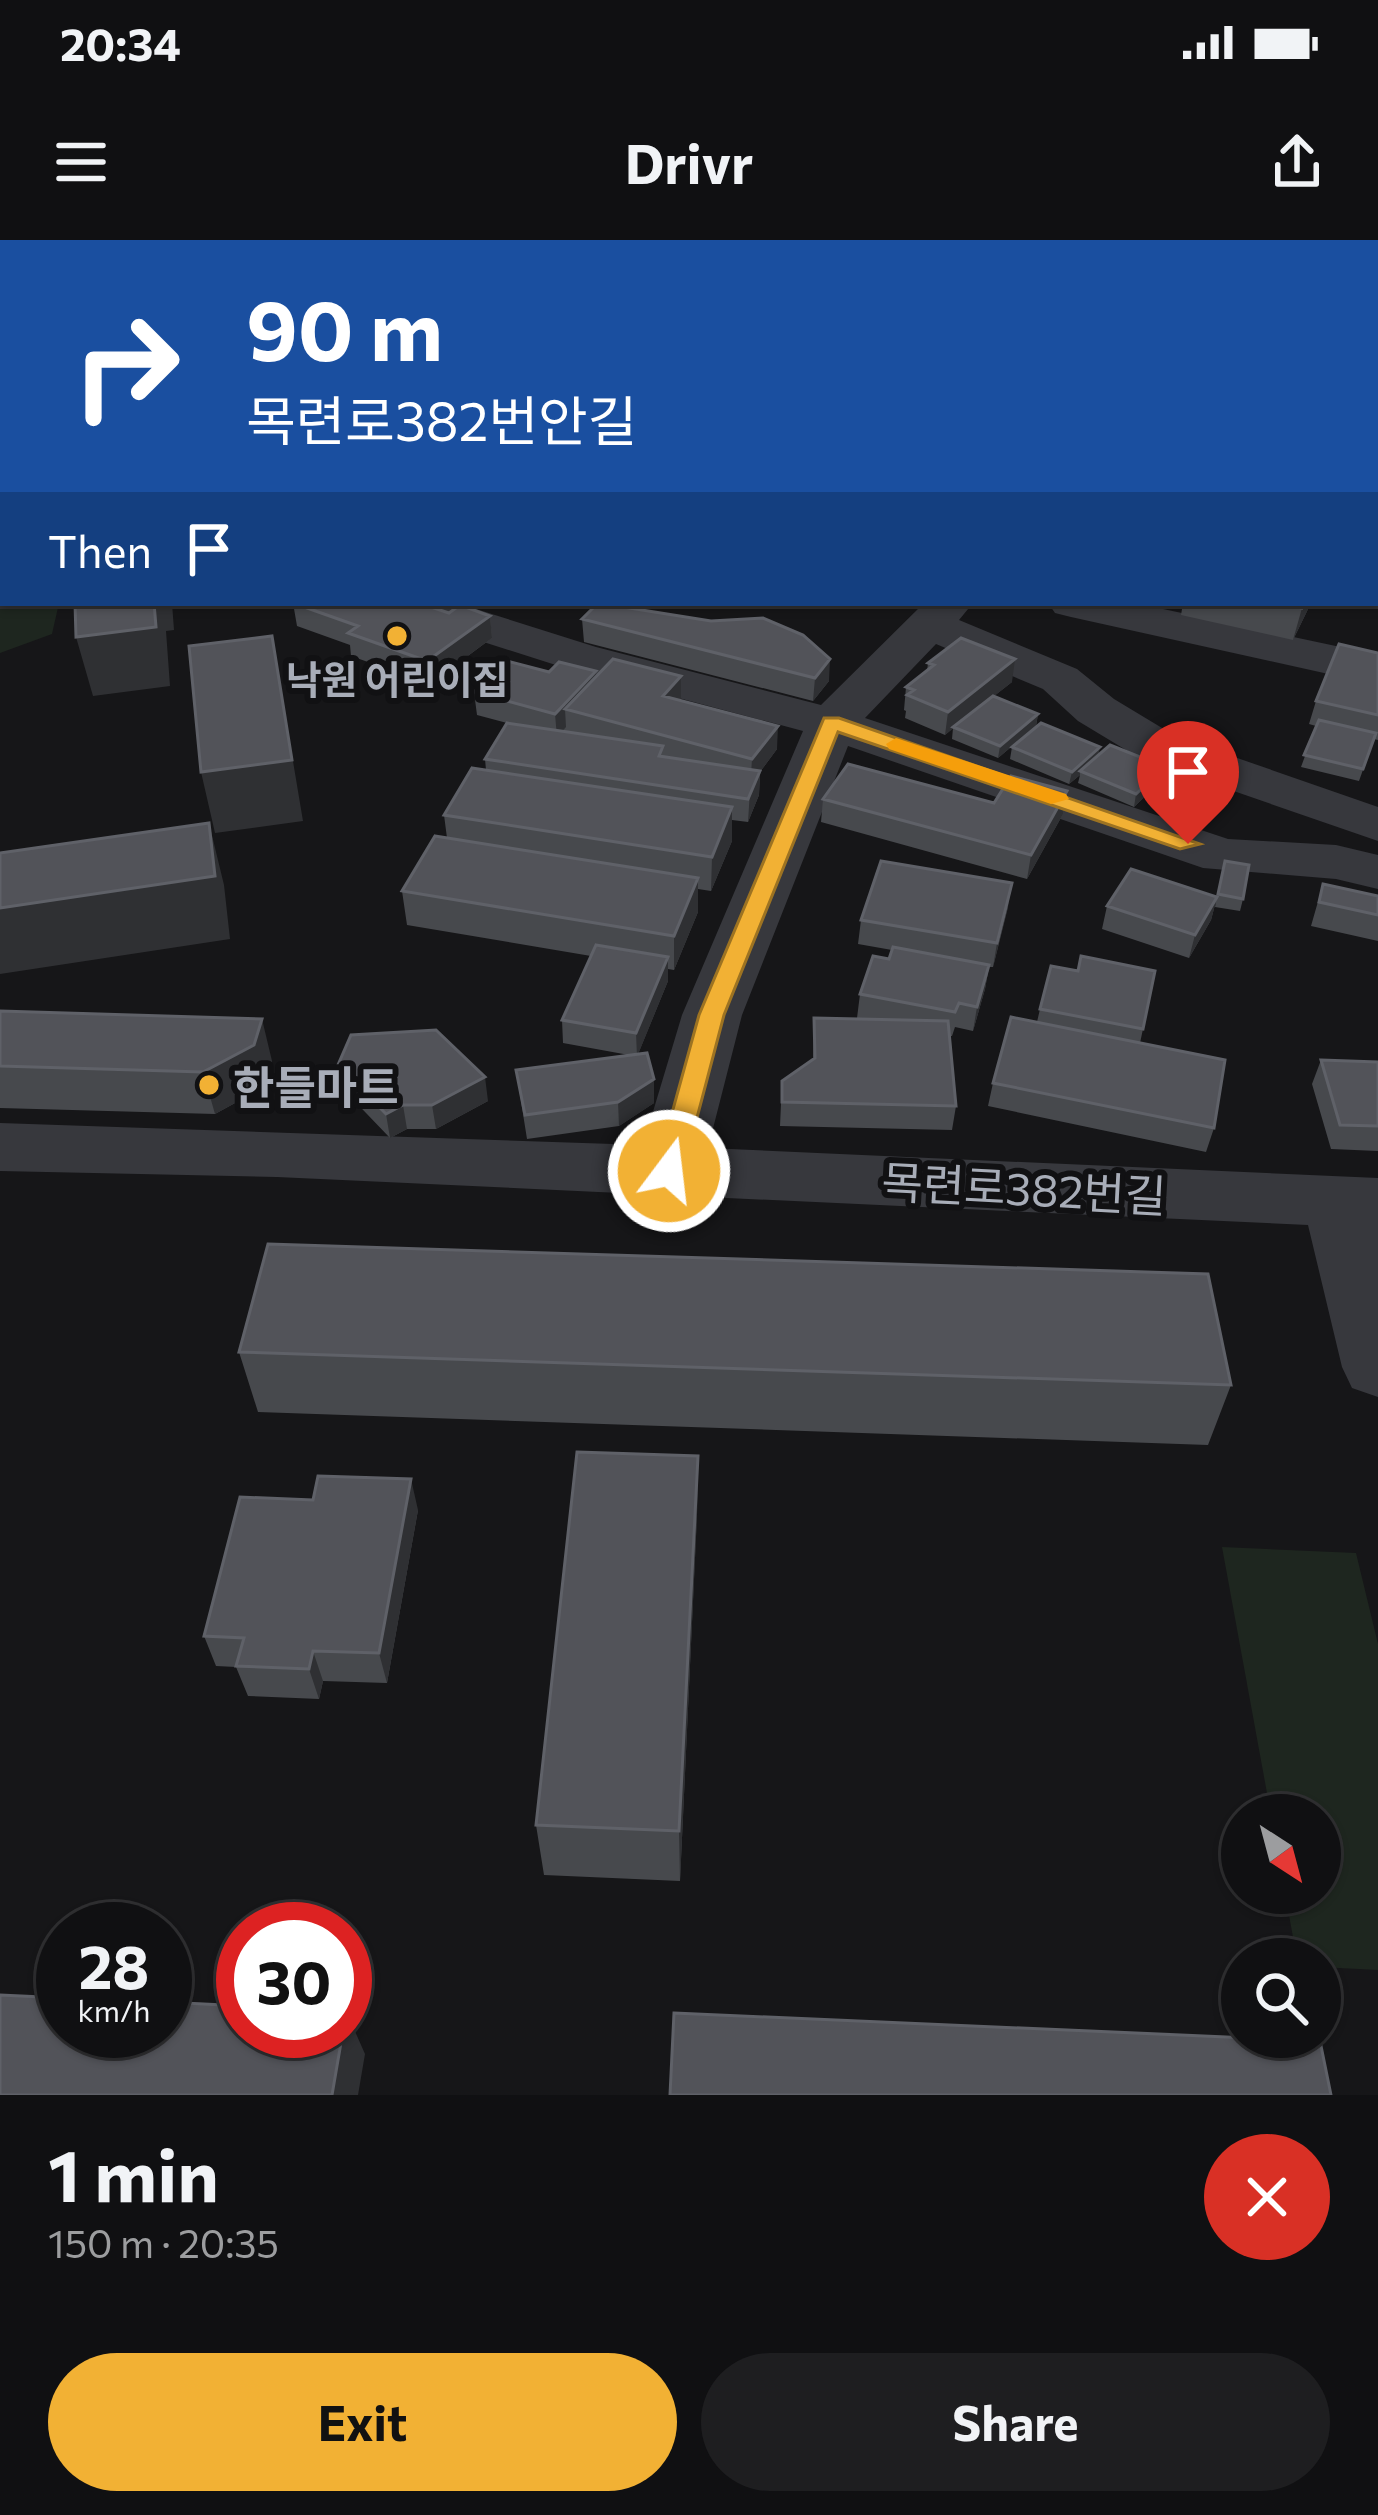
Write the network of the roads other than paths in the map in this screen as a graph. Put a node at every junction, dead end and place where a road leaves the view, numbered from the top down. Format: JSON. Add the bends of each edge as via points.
{"nodes":[{"id":1,"x":418,"y":606,"type":"edge"},
{"id":2,"x":1085,"y":606,"type":"edge"},
{"id":3,"x":941,"y":614,"type":"edge"},
{"id":4,"x":1378,"y":670,"type":"edge"},
{"id":5,"x":832,"y":723,"type":"junction"},
{"id":6,"x":1378,"y":825,"type":"edge"},
{"id":7,"x":1378,"y":872,"type":"edge"},
{"id":8,"x":0,"y":1147,"type":"edge"},
{"id":9,"x":669,"y":1171,"type":"junction"},
{"id":10,"x":1357,"y":1202,"type":"edge"},
{"id":11,"x":1378,"y":1367,"type":"edge"}],
"edges":[{"from":1,"to":5,"type":"street"},
{"from":2,"to":4,"type":"street"},
{"from":3,"to":5,"type":"street"},
{"from":3,"to":6,"type":"street","via":[[1060,679],[1159,748]]},
{"from":5,"to":7,"type":"street","via":[[1222,856]]},
{"from":5,"to":9,"type":"street","via":[[712,1015]]},
{"from":8,"to":9,"type":"street","name":"목련로382번길"},
{"from":9,"to":10,"type":"street","name":"목련로382번길"},
{"from":10,"to":11,"type":"street"}]}
